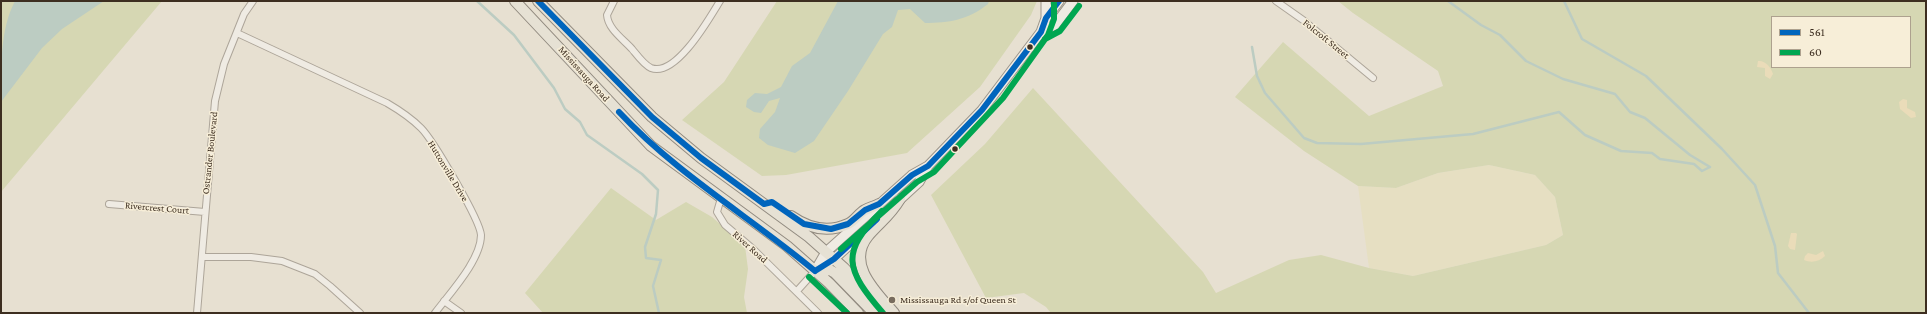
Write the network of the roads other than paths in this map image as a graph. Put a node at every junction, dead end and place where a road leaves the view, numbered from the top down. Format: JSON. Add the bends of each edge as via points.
{"nodes":[{"id":1,"x":253,"y":1,"type":"edge"},
{"id":2,"x":515,"y":1,"type":"edge"},
{"id":3,"x":538,"y":1,"type":"edge"},
{"id":4,"x":614,"y":1,"type":"edge"},
{"id":5,"x":720,"y":1,"type":"edge"},
{"id":6,"x":1046,"y":1,"type":"edge"},
{"id":7,"x":1059,"y":1,"type":"edge"},
{"id":8,"x":1073,"y":1,"type":"edge"},
{"id":9,"x":1276,"y":1,"type":"edge"},
{"id":10,"x":1046,"y":18,"type":"junction"},
{"id":11,"x":1041,"y":32,"type":"junction"},
{"id":12,"x":237,"y":33,"type":"junction"},
{"id":13,"x":1373,"y":78,"type":"dead end"},
{"id":14,"x":928,"y":166,"type":"junction"},
{"id":15,"x":721,"y":198,"type":"junction"},
{"id":16,"x":900,"y":199,"type":"junction"},
{"id":17,"x":109,"y":204,"type":"dead end"},
{"id":18,"x":764,"y":204,"type":"junction"},
{"id":19,"x":879,"y":204,"type":"junction"},
{"id":20,"x":205,"y":212,"type":"junction"},
{"id":21,"x":826,"y":252,"type":"junction"},
{"id":22,"x":202,"y":257,"type":"junction"},
{"id":23,"x":834,"y":259,"type":"junction"},
{"id":24,"x":815,"y":271,"type":"junction"},
{"id":25,"x":797,"y":291,"type":"junction"},
{"id":26,"x":444,"y":301,"type":"junction"},
{"id":27,"x":197,"y":313,"type":"edge"},
{"id":28,"x":360,"y":313,"type":"edge"},
{"id":29,"x":436,"y":313,"type":"edge"},
{"id":30,"x":461,"y":313,"type":"edge"},
{"id":31,"x":818,"y":313,"type":"edge"},
{"id":32,"x":858,"y":313,"type":"edge"},
{"id":33,"x":874,"y":313,"type":"edge"},
{"id":34,"x":886,"y":313,"type":"edge"},
{"id":35,"x":894,"y":313,"type":"edge"}],
"edges":[{"from":1,"to":12,"type":"street","name":"Ostrander Boulevard","via":[[244,14]]},
{"from":2,"to":15,"type":"main road","name":"Mississauga Road","via":[[651,146]]},
{"from":3,"to":18,"type":"main road","name":"Mississauga Road","via":[[652,117],[701,158]]},
{"from":4,"to":5,"type":"street","via":[[607,15],[611,26],[647,65],[655,69],[663,68],[687,50]]},
{"from":6,"to":10,"type":"main road"},
{"from":7,"to":10,"type":"main road"},
{"from":8,"to":11,"type":"main road","via":[[1055,25]]},
{"from":9,"to":13,"type":"street","name":"Folcroft Street"},
{"from":10,"to":11,"type":"main road"},
{"from":11,"to":14,"type":"main road","via":[[987,104]]},
{"from":12,"to":20,"type":"street","name":"Ostrander Boulevard","via":[[224,64],[215,102]]},
{"from":12,"to":26,"type":"street","name":"Huttonville Drive","via":[[387,103],[422,128],[465,199],[481,234],[476,257]]},
{"from":14,"to":16,"type":"main road","via":[[919,182]]},
{"from":14,"to":19,"type":"main road","via":[[912,175]]},
{"from":15,"to":24,"type":"main road","name":"Mississauga Road"},
{"from":15,"to":25,"type":"street","name":"River Road","via":[[716,212],[725,225]]},
{"from":16,"to":23,"type":"main road"},
{"from":16,"to":35,"type":"main road","via":[[891,214],[868,237],[861,252],[861,268],[866,281]]},
{"from":17,"to":20,"type":"street","name":"Rivercrest Court"},
{"from":18,"to":19,"type":"main road","via":[[772,202],[804,224],[827,228],[848,224],[865,210]]},
{"from":18,"to":21,"type":"main road","name":"Mississauga Road","via":[[810,237]]},
{"from":19,"to":21,"type":"main road"},
{"from":20,"to":22,"type":"street","name":"Ostrander Boulevard"},
{"from":21,"to":23,"type":"main road","name":"Mississauga Road"},
{"from":21,"to":24,"type":"main road"},
{"from":22,"to":27,"type":"street","name":"Ostrander Boulevard"},
{"from":22,"to":28,"type":"street","via":[[251,257],[282,261],[314,274]]},
{"from":23,"to":24,"type":"main road"},
{"from":23,"to":34,"type":"main road","name":"Mississauga Road"},
{"from":24,"to":25,"type":"street"},
{"from":24,"to":32,"type":"main road","name":"Mississauga Road"},
{"from":24,"to":33,"type":"main road","via":[[835,272]]},
{"from":25,"to":31,"type":"street","name":"River Road"},
{"from":26,"to":29,"type":"street","name":"Huttonville Drive"},
{"from":26,"to":30,"type":"street"}]}
